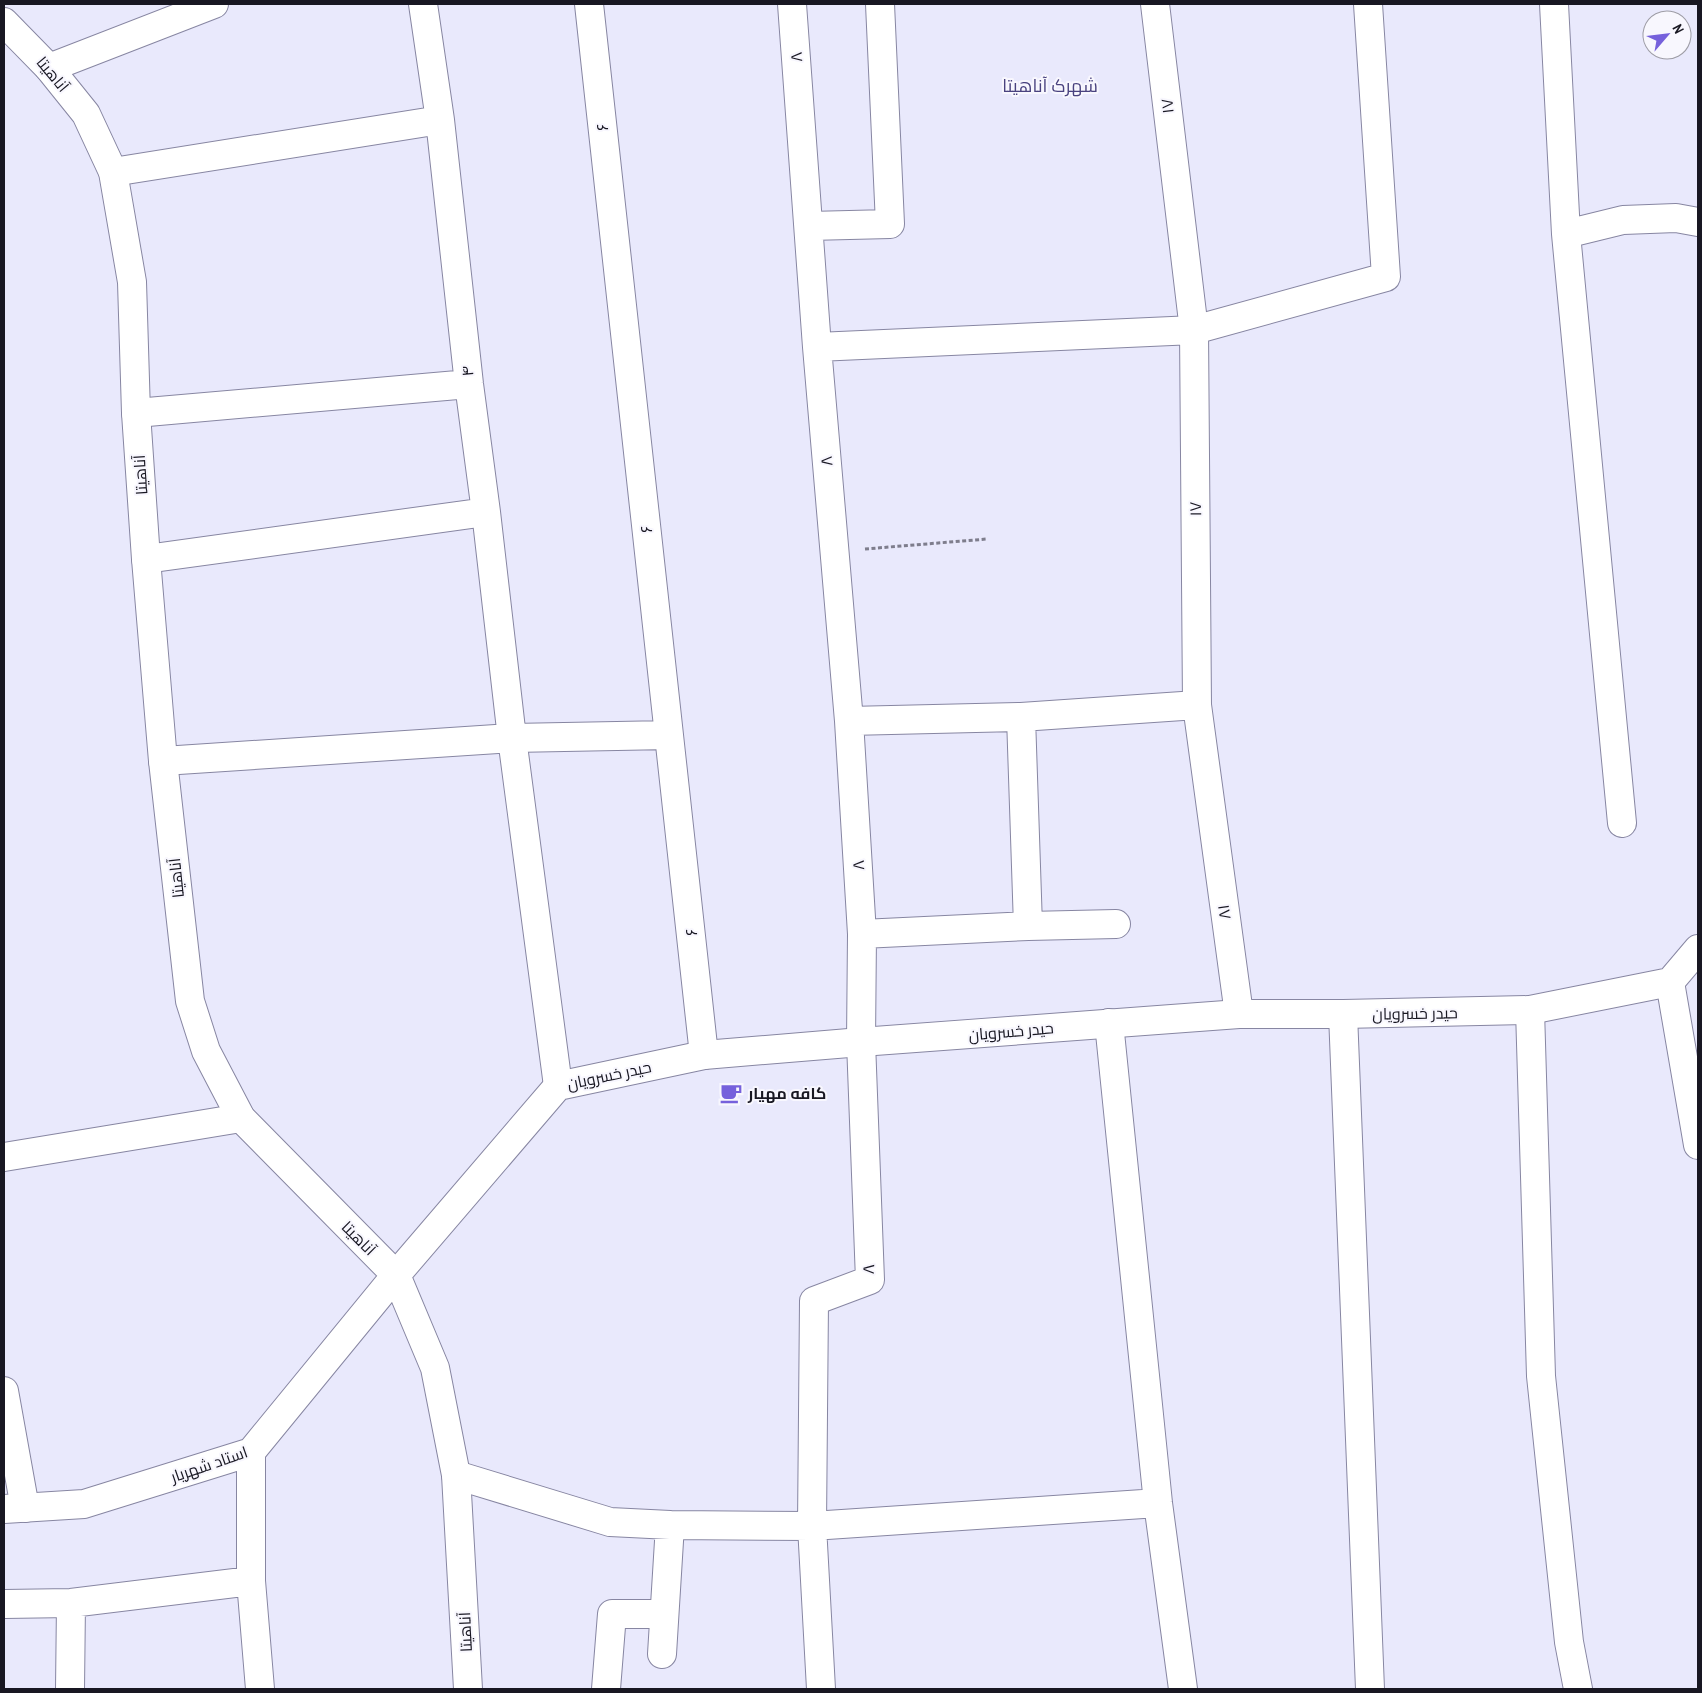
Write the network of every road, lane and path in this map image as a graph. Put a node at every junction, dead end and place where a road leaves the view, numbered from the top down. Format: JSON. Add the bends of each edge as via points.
{"nodes":[{"id":1,"x":214,"y":4,"type":"edge"},
{"id":2,"x":424,"y":4,"type":"edge"},
{"id":3,"x":589,"y":4,"type":"edge"},
{"id":4,"x":792,"y":4,"type":"edge"},
{"id":5,"x":880,"y":4,"type":"edge"},
{"id":6,"x":1155,"y":4,"type":"edge"},
{"id":7,"x":1368,"y":4,"type":"edge"},
{"id":8,"x":1554,"y":4,"type":"edge"},
{"id":9,"x":4,"y":22,"type":"edge"},
{"id":10,"x":48,"y":68,"type":"junction"},
{"id":11,"x":440,"y":120,"type":"junction"},
{"id":12,"x":113,"y":172,"type":"junction"},
{"id":13,"x":1698,"y":222,"type":"edge"},
{"id":14,"x":809,"y":226,"type":"junction"},
{"id":15,"x":1566,"y":234,"type":"junction"},
{"id":16,"x":1194,"y":330,"type":"junction"},
{"id":17,"x":817,"y":347,"type":"junction"},
{"id":18,"x":469,"y":384,"type":"junction"},
{"id":19,"x":136,"y":413,"type":"junction"},
{"id":20,"x":486,"y":512,"type":"junction"},
{"id":21,"x":987,"y":539,"type":"dead end"},
{"id":22,"x":834,"y":552,"type":"junction"},
{"id":23,"x":146,"y":559,"type":"junction"},
{"id":24,"x":1197,"y":705,"type":"junction"},
{"id":25,"x":1021,"y":717,"type":"junction"},
{"id":26,"x":849,"y":722,"type":"junction"},
{"id":27,"x":669,"y":735,"type":"junction"},
{"id":28,"x":512,"y":738,"type":"junction"},
{"id":29,"x":163,"y":761,"type":"junction"},
{"id":30,"x":1622,"y":823,"type":"dead end"},
{"id":31,"x":1116,"y":924,"type":"dead end"},
{"id":32,"x":1028,"y":926,"type":"junction"},
{"id":33,"x":862,"y":934,"type":"junction"},
{"id":34,"x":1698,"y":949,"type":"edge"},
{"id":35,"x":1670,"y":982,"type":"junction"},
{"id":36,"x":1530,"y":1010,"type":"junction"},
{"id":37,"x":1239,"y":1014,"type":"junction"},
{"id":38,"x":1343,"y":1014,"type":"junction"},
{"id":39,"x":1109,"y":1023,"type":"junction"},
{"id":40,"x":861,"y":1042,"type":"junction"},
{"id":41,"x":704,"y":1055,"type":"junction"},
{"id":42,"x":558,"y":1086,"type":"junction"},
{"id":43,"x":241,"y":1118,"type":"junction"},
{"id":44,"x":1698,"y":1145,"type":"edge"},
{"id":45,"x":4,"y":1157,"type":"edge"},
{"id":46,"x":396,"y":1275,"type":"junction"},
{"id":47,"x":4,"y":1391,"type":"edge"},
{"id":48,"x":251,"y":1452,"type":"junction"},
{"id":49,"x":456,"y":1475,"type":"junction"},
{"id":50,"x":1158,"y":1503,"type":"junction"},
{"id":51,"x":14,"y":1509,"type":"edge"},
{"id":52,"x":670,"y":1525,"type":"junction"},
{"id":53,"x":812,"y":1526,"type":"junction"},
{"id":54,"x":251,"y":1581,"type":"junction"},
{"id":55,"x":70,"y":1603,"type":"junction"},
{"id":56,"x":4,"y":1604,"type":"edge"},
{"id":57,"x":664,"y":1614,"type":"junction"},
{"id":58,"x":662,"y":1654,"type":"dead end"},
{"id":59,"x":70,"y":1689,"type":"edge"},
{"id":60,"x":260,"y":1689,"type":"edge"},
{"id":61,"x":468,"y":1689,"type":"edge"},
{"id":62,"x":606,"y":1689,"type":"edge"},
{"id":63,"x":821,"y":1689,"type":"edge"},
{"id":64,"x":1183,"y":1689,"type":"edge"},
{"id":65,"x":1370,"y":1689,"type":"edge"},
{"id":66,"x":1578,"y":1689,"type":"edge"}],
"edges":[{"from":1,"to":10,"type":"street"},
{"from":2,"to":11,"type":"street","name":"۴"},
{"from":3,"to":27,"type":"street","name":"۶"},
{"from":4,"to":14,"type":"street","name":"۸"},
{"from":5,"to":14,"type":"street","via":[[890,224]]},
{"from":6,"to":16,"type":"street","name":"۱۷"},
{"from":7,"to":16,"type":"street","via":[[1386,278]]},
{"from":8,"to":15,"type":"street"},
{"from":9,"to":10,"type":"street","name":"آناهیتا"},
{"from":10,"to":12,"type":"street","name":"آناهیتا","via":[[86,114]]},
{"from":11,"to":12,"type":"street"},
{"from":11,"to":18,"type":"street","name":"۴"},
{"from":12,"to":19,"type":"street","name":"آناهیتا","via":[[132,282]]},
{"from":13,"to":15,"type":"street","via":[[1676,218],[1623,220]]},
{"from":14,"to":17,"type":"street","name":"۸"},
{"from":15,"to":30,"type":"street"},
{"from":16,"to":17,"type":"street"},
{"from":16,"to":24,"type":"street","name":"۱۷"},
{"from":17,"to":22,"type":"street","name":"۸"},
{"from":18,"to":19,"type":"street"},
{"from":18,"to":20,"type":"street","name":"۴"},
{"from":19,"to":23,"type":"street","name":"آناهیتا"},
{"from":20,"to":23,"type":"street"},
{"from":20,"to":28,"type":"street","name":"۴"},
{"from":21,"to":22,"type":"path"},
{"from":22,"to":26,"type":"street","name":"۸"},
{"from":23,"to":29,"type":"street","name":"آناهیتا"},
{"from":24,"to":25,"type":"street"},
{"from":24,"to":37,"type":"street","name":"۱۷"},
{"from":25,"to":26,"type":"street"},
{"from":25,"to":32,"type":"street"},
{"from":26,"to":33,"type":"street","name":"۸"},
{"from":27,"to":28,"type":"street"},
{"from":27,"to":41,"type":"street","name":"۶"},
{"from":28,"to":29,"type":"street"},
{"from":28,"to":42,"type":"street","name":"۴"},
{"from":29,"to":43,"type":"street","name":"آناهیتا","via":[[190,1002],[206,1051]]},
{"from":31,"to":32,"type":"street"},
{"from":32,"to":33,"type":"street"},
{"from":33,"to":40,"type":"street","name":"۸"},
{"from":34,"to":35,"type":"street"},
{"from":35,"to":36,"type":"street","name":"حیدر خسرویان"},
{"from":35,"to":44,"type":"street"},
{"from":36,"to":38,"type":"street","name":"حیدر خسرویان"},
{"from":36,"to":66,"type":"street","via":[[1542,1376],[1569,1642]]},
{"from":37,"to":38,"type":"street","name":"حیدر خسرویان"},
{"from":37,"to":39,"type":"street","name":"حیدر خسرویان"},
{"from":38,"to":65,"type":"street"},
{"from":39,"to":40,"type":"street","name":"حیدر خسرویان"},
{"from":39,"to":50,"type":"street"},
{"from":40,"to":41,"type":"street","name":"حیدر خسرویان"},
{"from":40,"to":53,"type":"street","name":"۸","via":[[870,1280],[814,1301]]},
{"from":41,"to":42,"type":"street","name":"حیدر خسرویان"},
{"from":42,"to":46,"type":"street","name":"حیدر خسرویان"},
{"from":43,"to":45,"type":"street"},
{"from":43,"to":46,"type":"street","name":"آناهیتا"},
{"from":46,"to":48,"type":"street","name":"استاد شهریار"},
{"from":46,"to":49,"type":"street","name":"آناهیتا","via":[[435,1368]]},
{"from":47,"to":51,"type":"street"},
{"from":48,"to":51,"type":"street","name":"استاد شهریار","via":[[84,1504]]},
{"from":48,"to":54,"type":"street"},
{"from":49,"to":52,"type":"street","via":[[610,1522]]},
{"from":49,"to":61,"type":"street","name":"آناهیتا"},
{"from":50,"to":53,"type":"street"},
{"from":50,"to":64,"type":"street"},
{"from":52,"to":53,"type":"street"},
{"from":52,"to":57,"type":"street"},
{"from":53,"to":63,"type":"street","name":"۸"},
{"from":54,"to":55,"type":"street"},
{"from":54,"to":60,"type":"street"},
{"from":55,"to":56,"type":"street"},
{"from":55,"to":59,"type":"street"},
{"from":57,"to":58,"type":"street"},
{"from":57,"to":62,"type":"street","via":[[612,1614]]}]}
